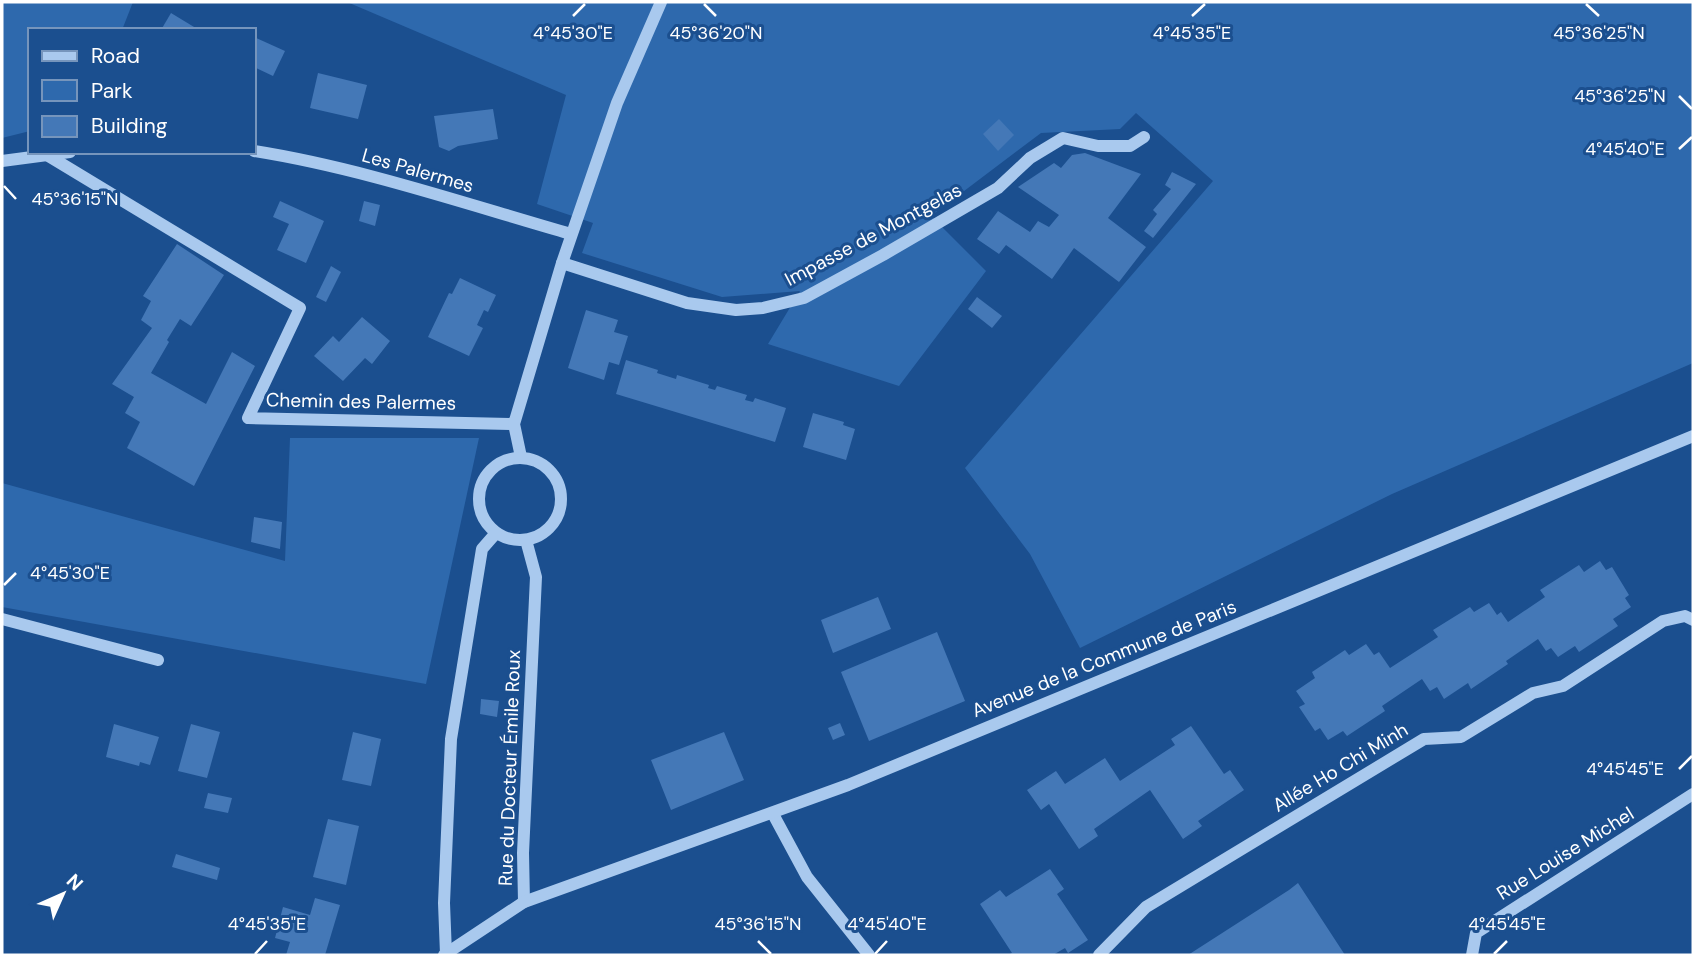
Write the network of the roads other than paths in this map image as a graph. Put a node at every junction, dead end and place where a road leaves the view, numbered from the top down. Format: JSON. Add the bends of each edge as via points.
{"nodes":[{"id":1,"x":661,"y":2,"type":"edge"},
{"id":2,"x":1144,"y":137,"type":"dead end"},
{"id":3,"x":256,"y":151,"type":"edge"},
{"id":4,"x":55,"y":154,"type":"edge"},
{"id":5,"x":47,"y":155,"type":"junction"},
{"id":6,"x":2,"y":161,"type":"edge"},
{"id":7,"x":571,"y":234,"type":"junction"},
{"id":8,"x":562,"y":263,"type":"junction"},
{"id":9,"x":514,"y":424,"type":"junction"},
{"id":10,"x":1693,"y":436,"type":"edge"},
{"id":11,"x":522,"y":457,"type":"junction"},
{"id":12,"x":496,"y":533,"type":"junction"},
{"id":13,"x":526,"y":540,"type":"junction"},
{"id":14,"x":2,"y":619,"type":"edge"},
{"id":15,"x":1693,"y":620,"type":"edge"},
{"id":16,"x":158,"y":660,"type":"dead end"},
{"id":17,"x":1693,"y":794,"type":"edge"},
{"id":18,"x":773,"y":814,"type":"junction"},
{"id":19,"x":524,"y":902,"type":"junction"},
{"id":20,"x":445,"y":955,"type":"edge"},
{"id":21,"x":869,"y":955,"type":"edge"},
{"id":22,"x":1099,"y":955,"type":"edge"},
{"id":23,"x":1472,"y":955,"type":"edge"}],
"edges":[{"from":1,"to":7,"type":"street","via":[[617,103]]},
{"from":2,"to":8,"type":"street","name":"Impasse de Montgelas","via":[[1130,146],[1098,146],[1063,138],[1030,158],[998,188],[906,242],[804,298],[762,308],[736,310],[687,303]]},
{"from":3,"to":7,"type":"street","name":"Les Palermes","via":[[359,173]]},
{"from":4,"to":5,"type":"street"},
{"from":5,"to":6,"type":"street"},
{"from":5,"to":9,"type":"street","name":"Chemin des Palermes","via":[[300,307],[248,418]]},
{"from":7,"to":8,"type":"street"},
{"from":8,"to":9,"type":"street"},
{"from":9,"to":11,"type":"street"},
{"from":10,"to":18,"type":"street","name":"Avenue de la Commune de Paris"},
{"from":11,"to":12,"type":"street","via":[[493,467],[481,486],[483,518]]},
{"from":11,"to":13,"type":"street","via":[[550,470],[562,500],[551,527]]},
{"from":12,"to":13,"type":"street"},
{"from":12,"to":20,"type":"street","via":[[482,549],[451,738]]},
{"from":13,"to":19,"type":"street","name":"Rue du Docteur Émile Roux","via":[[536,577]]},
{"from":14,"to":16,"type":"street"},
{"from":15,"to":22,"type":"street","name":"Allée Ho Chi Minh","via":[[1685,616],[1662,621],[1563,686],[1533,693],[1461,737],[1424,739],[1146,907]]},
{"from":17,"to":23,"type":"street","name":"Rue Louise Michel","via":[[1476,933]]},
{"from":18,"to":19,"type":"street","name":"Avenue de la Commune de Paris"},
{"from":18,"to":21,"type":"street","via":[[807,877]]},
{"from":19,"to":20,"type":"street","name":"Rue du Docteur Émile Roux"}]}
